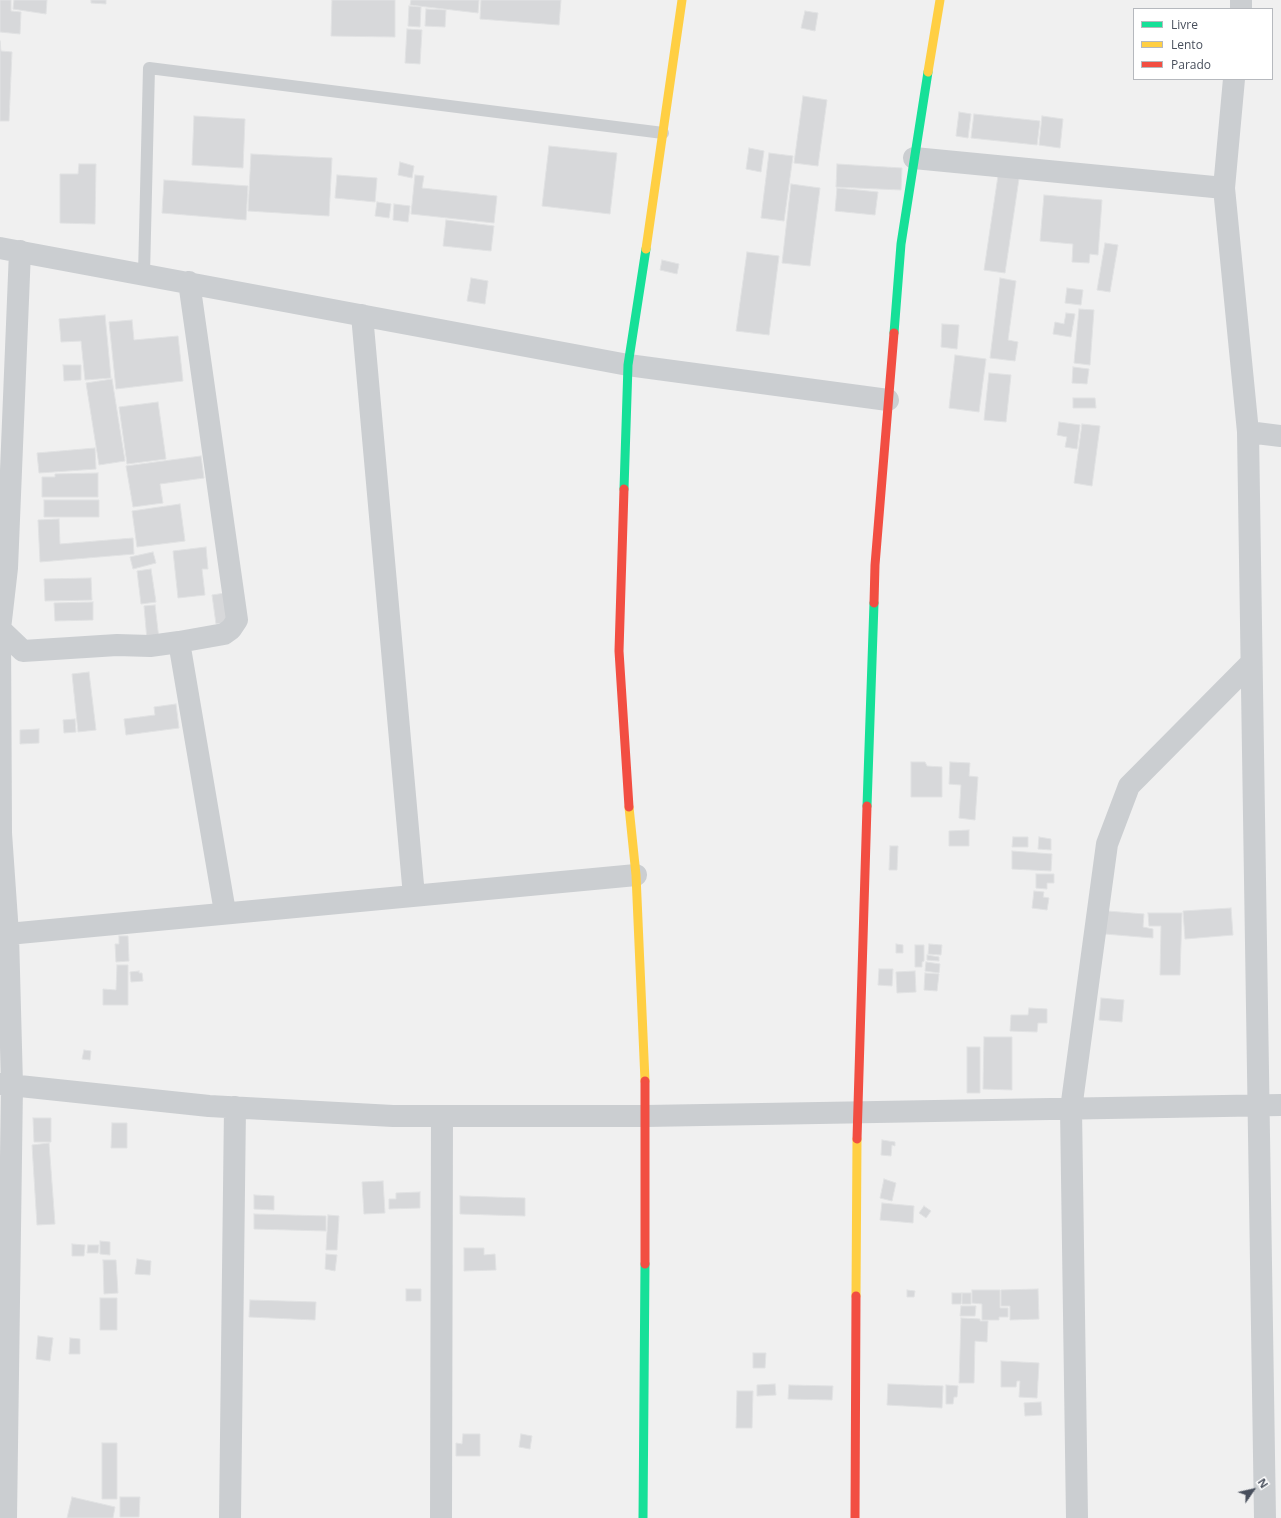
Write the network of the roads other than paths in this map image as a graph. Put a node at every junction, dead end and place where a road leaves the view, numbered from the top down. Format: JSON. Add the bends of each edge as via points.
{"nodes":[{"id":1,"x":682,"y":0,"type":"edge"},
{"id":2,"x":940,"y":0,"type":"edge"},
{"id":3,"x":1234,"y":80,"type":"edge"},
{"id":4,"x":663,"y":133,"type":"junction"},
{"id":5,"x":914,"y":158,"type":"junction"},
{"id":6,"x":1224,"y":188,"type":"junction"},
{"id":7,"x":10,"y":249,"type":"edge"},
{"id":8,"x":144,"y":274,"type":"junction"},
{"id":9,"x":189,"y":282,"type":"junction"},
{"id":10,"x":362,"y":315,"type":"junction"},
{"id":11,"x":628,"y":366,"type":"junction"},
{"id":12,"x":7,"y":397,"type":"edge"},
{"id":13,"x":888,"y":400,"type":"junction"},
{"id":14,"x":1248,"y":432,"type":"junction"},
{"id":15,"x":1281,"y":436,"type":"edge"},
{"id":16,"x":0,"y":629,"type":"edge"},
{"id":17,"x":179,"y":642,"type":"junction"},
{"id":18,"x":1251,"y":664,"type":"junction"},
{"id":19,"x":0,"y":833,"type":"edge"},
{"id":20,"x":636,"y":875,"type":"junction"},
{"id":21,"x":414,"y":896,"type":"junction"},
{"id":22,"x":225,"y":912,"type":"junction"},
{"id":23,"x":8,"y":934,"type":"junction"},
{"id":24,"x":6,"y":1085,"type":"edge"},
{"id":25,"x":1281,"y":1105,"type":"edge"},
{"id":26,"x":1259,"y":1106,"type":"junction"},
{"id":27,"x":235,"y":1107,"type":"junction"},
{"id":28,"x":1071,"y":1109,"type":"junction"},
{"id":29,"x":858,"y":1112,"type":"junction"},
{"id":30,"x":442,"y":1116,"type":"junction"},
{"id":31,"x":646,"y":1116,"type":"junction"},
{"id":32,"x":6,"y":1518,"type":"edge"},
{"id":33,"x":230,"y":1518,"type":"edge"},
{"id":34,"x":440,"y":1518,"type":"edge"},
{"id":35,"x":643,"y":1518,"type":"edge"},
{"id":36,"x":855,"y":1518,"type":"edge"},
{"id":37,"x":1077,"y":1518,"type":"edge"},
{"id":38,"x":1265,"y":1518,"type":"edge"}],
"edges":[{"from":1,"to":4,"type":"street"},
{"from":2,"to":5,"type":"street"},
{"from":3,"to":6,"type":"street"},
{"from":4,"to":8,"type":"lane","via":[[149,68]]},
{"from":4,"to":11,"type":"street"},
{"from":5,"to":6,"type":"street"},
{"from":5,"to":13,"type":"street","via":[[901,244]]},
{"from":6,"to":14,"type":"street"},
{"from":7,"to":8,"type":"street"},
{"from":7,"to":12,"type":"street"},
{"from":8,"to":9,"type":"street"},
{"from":9,"to":10,"type":"street"},
{"from":9,"to":17,"type":"street","via":[[237,620],[231,630],[224,634]]},
{"from":10,"to":11,"type":"street"},
{"from":10,"to":21,"type":"street"},
{"from":11,"to":13,"type":"street"},
{"from":11,"to":20,"type":"street","via":[[619,651],[626,774]]},
{"from":12,"to":16,"type":"street","via":[[7,568]]},
{"from":13,"to":29,"type":"street","via":[[875,566]]},
{"from":14,"to":15,"type":"street"},
{"from":14,"to":18,"type":"street"},
{"from":16,"to":17,"type":"street","via":[[23,651],[117,645],[150,646]]},
{"from":16,"to":19,"type":"street"},
{"from":17,"to":22,"type":"street"},
{"from":18,"to":26,"type":"street"},
{"from":18,"to":28,"type":"street","via":[[1130,786],[1107,844]]},
{"from":19,"to":23,"type":"street"},
{"from":20,"to":21,"type":"street"},
{"from":20,"to":31,"type":"street"},
{"from":21,"to":22,"type":"street"},
{"from":22,"to":23,"type":"street"},
{"from":23,"to":24,"type":"street"},
{"from":24,"to":27,"type":"street"},
{"from":24,"to":32,"type":"street"},
{"from":25,"to":26,"type":"street"},
{"from":26,"to":28,"type":"street"},
{"from":26,"to":38,"type":"street"},
{"from":27,"to":30,"type":"street","via":[[393,1116]]},
{"from":27,"to":33,"type":"street"},
{"from":28,"to":29,"type":"street"},
{"from":28,"to":37,"type":"street"},
{"from":29,"to":31,"type":"street"},
{"from":29,"to":36,"type":"street"},
{"from":30,"to":31,"type":"street"},
{"from":30,"to":34,"type":"street"},
{"from":31,"to":35,"type":"street"}]}
